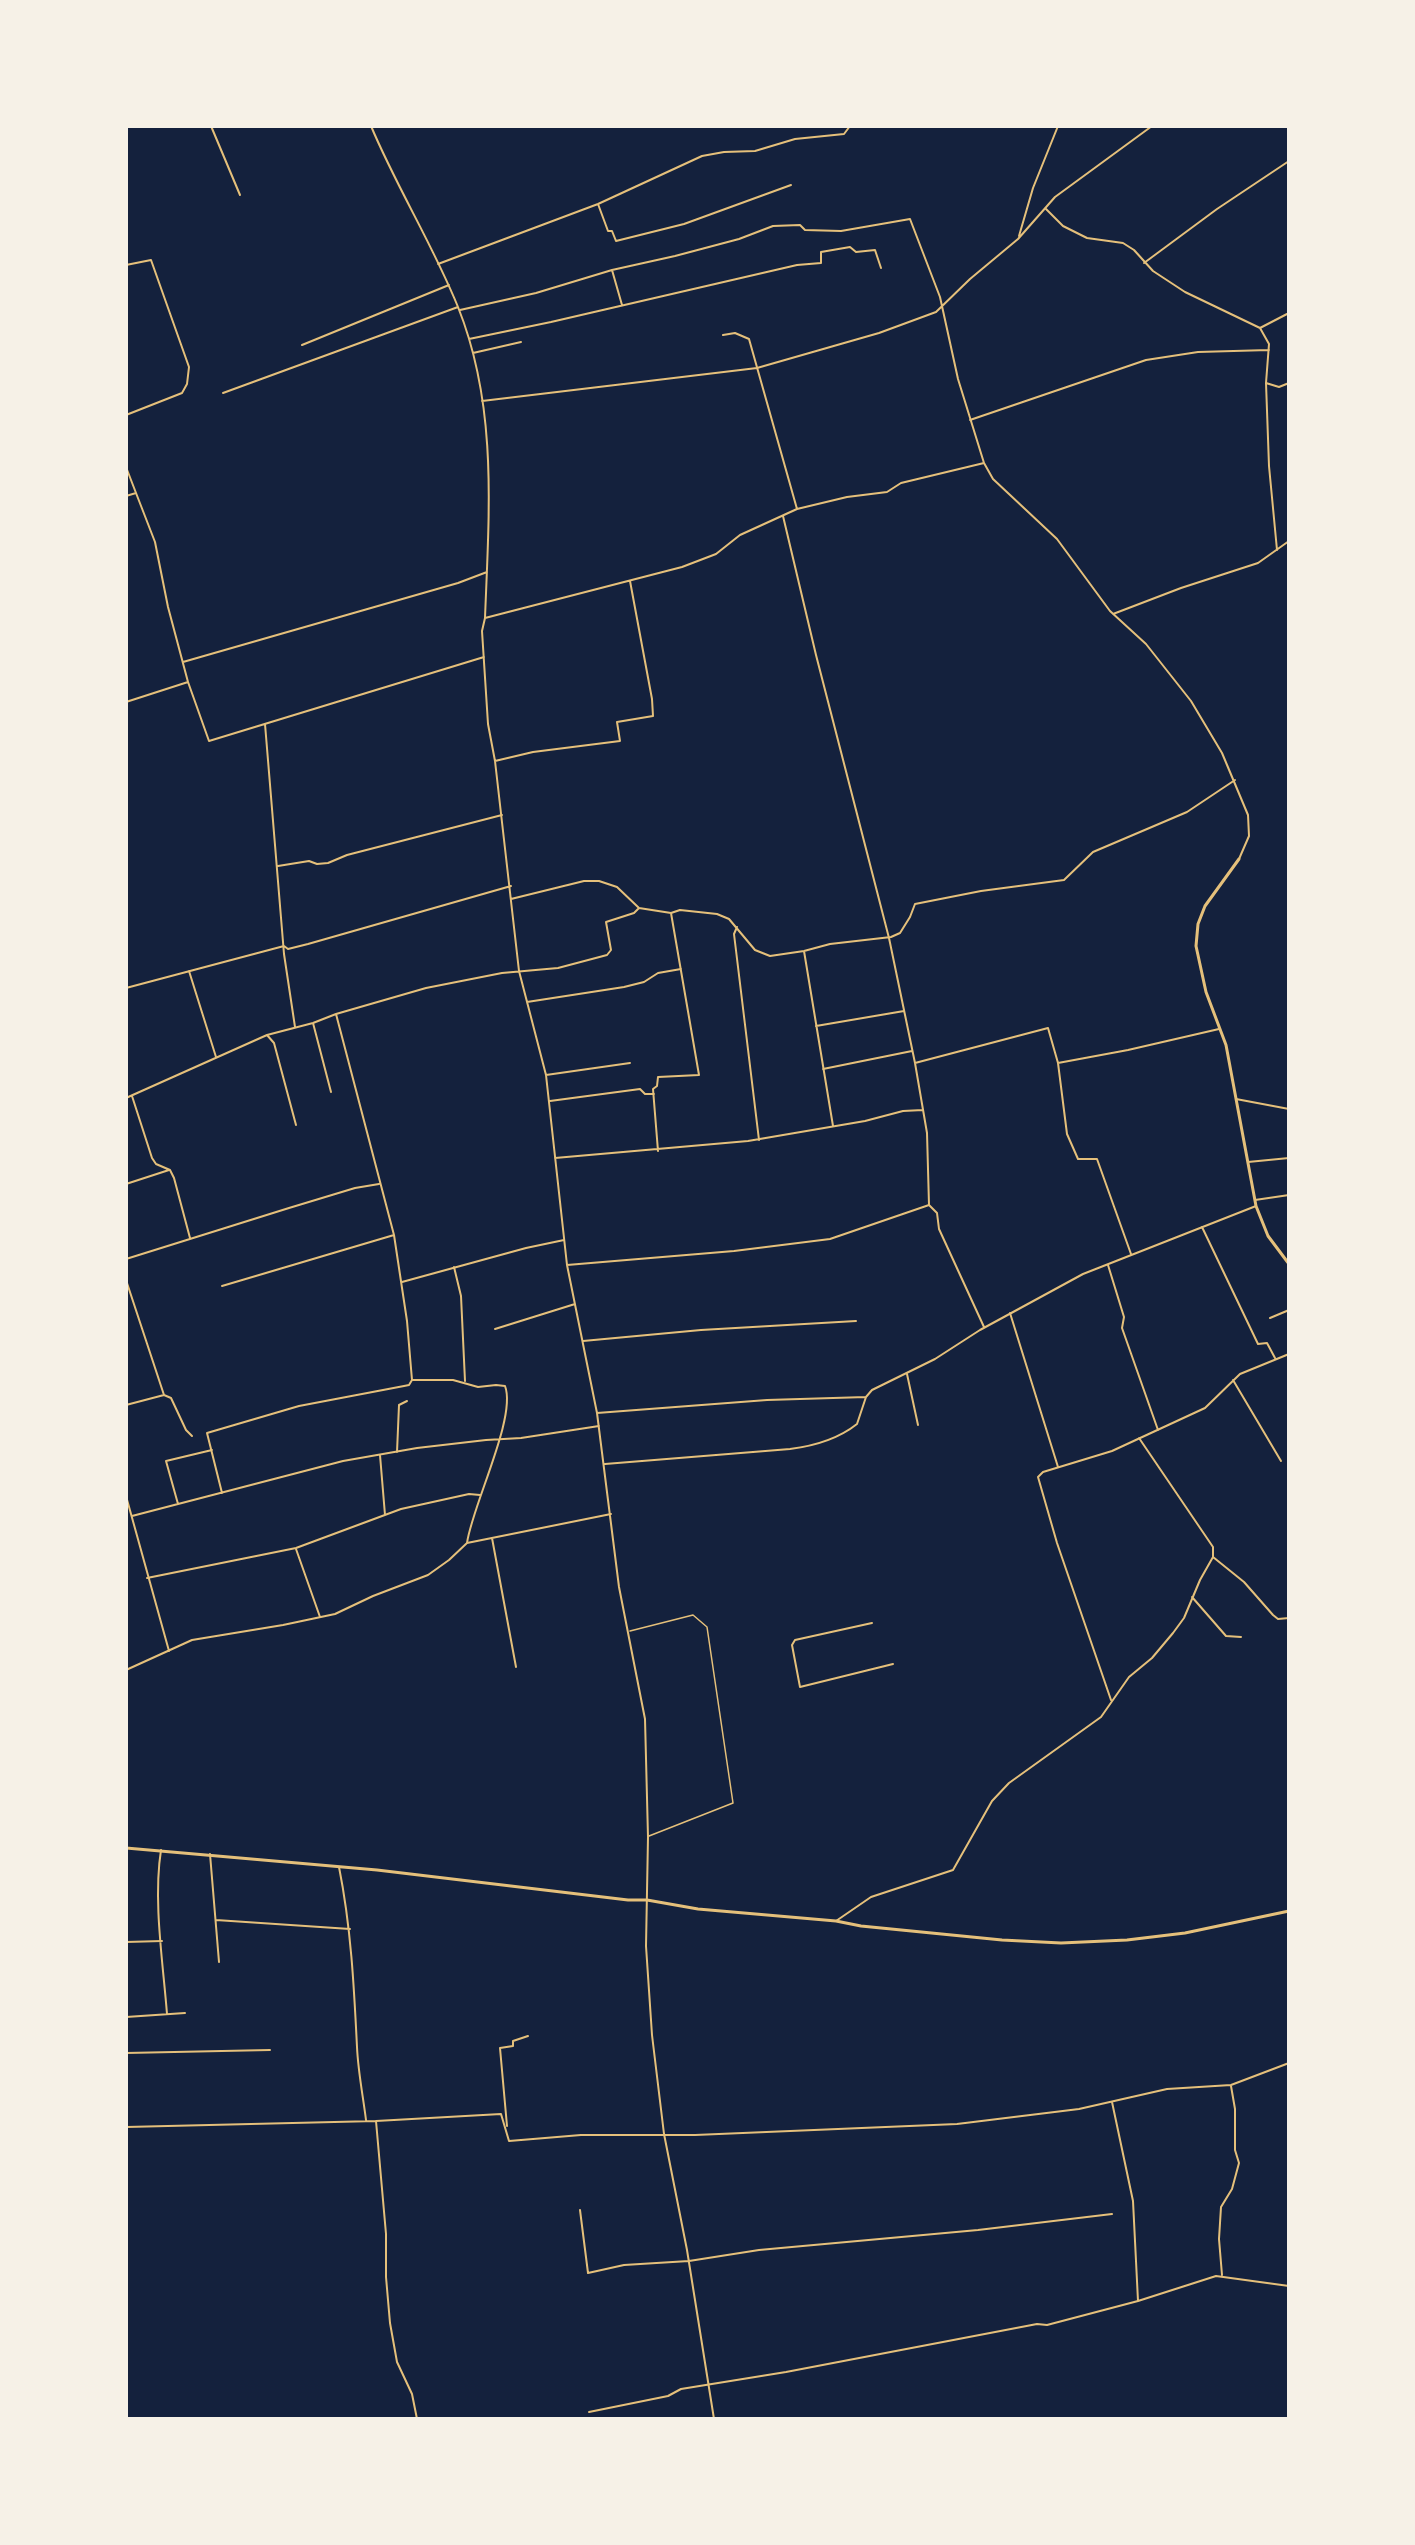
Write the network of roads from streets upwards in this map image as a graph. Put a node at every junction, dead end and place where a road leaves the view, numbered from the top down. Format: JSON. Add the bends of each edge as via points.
{"nodes":[{"id":1,"x":211,"y":126,"type":"edge"},
{"id":2,"x":371,"y":126,"type":"edge"},
{"id":3,"x":850,"y":126,"type":"edge"},
{"id":4,"x":1058,"y":126,"type":"edge"},
{"id":5,"x":1152,"y":126,"type":"edge"},
{"id":6,"x":1289,"y":161,"type":"edge"},
{"id":7,"x":791,"y":185,"type":"dead end"},
{"id":8,"x":240,"y":195,"type":"dead end"},
{"id":9,"x":598,"y":204,"type":"junction"},
{"id":10,"x":1046,"y":209,"type":"junction"},
{"id":11,"x":1018,"y":239,"type":"junction"},
{"id":12,"x":1144,"y":263,"type":"junction"},
{"id":13,"x":438,"y":264,"type":"junction"},
{"id":14,"x":126,"y":265,"type":"edge"},
{"id":15,"x":881,"y":268,"type":"dead end"},
{"id":16,"x":612,"y":270,"type":"junction"},
{"id":17,"x":449,"y":285,"type":"junction"},
{"id":18,"x":622,"y":305,"type":"junction"},
{"id":19,"x":941,"y":307,"type":"junction"},
{"id":20,"x":459,"y":309,"type":"junction"},
{"id":21,"x":1287,"y":314,"type":"dead end"},
{"id":22,"x":1260,"y":328,"type":"junction"},
{"id":23,"x":723,"y":335,"type":"dead end"},
{"id":24,"x":469,"y":339,"type":"junction"},
{"id":25,"x":521,"y":342,"type":"dead end"},
{"id":26,"x":302,"y":345,"type":"dead end"},
{"id":27,"x":1269,"y":350,"type":"junction"},
{"id":28,"x":473,"y":353,"type":"junction"},
{"id":29,"x":757,"y":368,"type":"junction"},
{"id":30,"x":1266,"y":383,"type":"junction"},
{"id":31,"x":1289,"y":383,"type":"edge"},
{"id":32,"x":223,"y":393,"type":"dead end"},
{"id":33,"x":482,"y":401,"type":"junction"},
{"id":34,"x":126,"y":415,"type":"edge"},
{"id":35,"x":969,"y":420,"type":"junction"},
{"id":36,"x":984,"y":463,"type":"junction"},
{"id":37,"x":126,"y":467,"type":"edge"},
{"id":38,"x":136,"y":493,"type":"junction"},
{"id":39,"x":126,"y":496,"type":"edge"},
{"id":40,"x":797,"y":509,"type":"junction"},
{"id":41,"x":783,"y":516,"type":"junction"},
{"id":42,"x":1289,"y":541,"type":"edge"},
{"id":43,"x":1277,"y":550,"type":"junction"},
{"id":44,"x":487,"y":572,"type":"junction"},
{"id":45,"x":630,"y":580,"type":"junction"},
{"id":46,"x":1113,"y":614,"type":"junction"},
{"id":47,"x":485,"y":618,"type":"junction"},
{"id":48,"x":484,"y":657,"type":"junction"},
{"id":49,"x":183,"y":662,"type":"junction"},
{"id":50,"x":188,"y":682,"type":"junction"},
{"id":51,"x":126,"y":702,"type":"edge"},
{"id":52,"x":265,"y":724,"type":"junction"},
{"id":53,"x":495,"y":761,"type":"junction"},
{"id":54,"x":1235,"y":780,"type":"junction"},
{"id":55,"x":502,"y":815,"type":"junction"},
{"id":56,"x":1239,"y":859,"type":"joint"},
{"id":57,"x":278,"y":866,"type":"junction"},
{"id":58,"x":511,"y":886,"type":"junction"},
{"id":59,"x":511,"y":899,"type":"junction"},
{"id":60,"x":639,"y":908,"type":"junction"},
{"id":61,"x":671,"y":914,"type":"junction"},
{"id":62,"x":737,"y":927,"type":"junction"},
{"id":63,"x":889,"y":938,"type":"junction"},
{"id":64,"x":284,"y":946,"type":"junction"},
{"id":65,"x":804,"y":951,"type":"junction"},
{"id":66,"x":681,"y":969,"type":"junction"},
{"id":67,"x":189,"y":972,"type":"junction"},
{"id":68,"x":519,"y":972,"type":"junction"},
{"id":69,"x":126,"y":988,"type":"edge"},
{"id":70,"x":527,"y":1002,"type":"junction"},
{"id":71,"x":904,"y":1011,"type":"junction"},
{"id":72,"x":336,"y":1014,"type":"junction"},
{"id":73,"x":313,"y":1023,"type":"junction"},
{"id":74,"x":816,"y":1026,"type":"junction"},
{"id":75,"x":295,"y":1027,"type":"junction"},
{"id":76,"x":1219,"y":1029,"type":"junction"},
{"id":77,"x":267,"y":1035,"type":"junction"},
{"id":78,"x":912,"y":1050,"type":"junction"},
{"id":79,"x":216,"y":1057,"type":"junction"},
{"id":80,"x":630,"y":1063,"type":"dead end"},
{"id":81,"x":1058,"y":1063,"type":"junction"},
{"id":82,"x":915,"y":1064,"type":"junction"},
{"id":83,"x":823,"y":1069,"type":"junction"},
{"id":84,"x":546,"y":1075,"type":"junction"},
{"id":85,"x":331,"y":1092,"type":"dead end"},
{"id":86,"x":654,"y":1094,"type":"junction"},
{"id":87,"x":132,"y":1096,"type":"junction"},
{"id":88,"x":126,"y":1098,"type":"edge"},
{"id":89,"x":1235,"y":1099,"type":"junction"},
{"id":90,"x":550,"y":1101,"type":"junction"},
{"id":91,"x":1289,"y":1108,"type":"edge"},
{"id":92,"x":923,"y":1110,"type":"junction"},
{"id":93,"x":296,"y":1125,"type":"dead end"},
{"id":94,"x":833,"y":1126,"type":"junction"},
{"id":95,"x":759,"y":1140,"type":"junction"},
{"id":96,"x":657,"y":1151,"type":"junction"},
{"id":97,"x":555,"y":1158,"type":"junction"},
{"id":98,"x":1289,"y":1158,"type":"edge"},
{"id":99,"x":1248,"y":1162,"type":"junction"},
{"id":100,"x":170,"y":1170,"type":"junction"},
{"id":101,"x":126,"y":1184,"type":"edge"},
{"id":102,"x":380,"y":1184,"type":"junction"},
{"id":103,"x":1289,"y":1195,"type":"edge"},
{"id":104,"x":1255,"y":1200,"type":"junction"},
{"id":105,"x":929,"y":1205,"type":"junction"},
{"id":106,"x":1256,"y":1206,"type":"junction"},
{"id":107,"x":1202,"y":1227,"type":"junction"},
{"id":108,"x":394,"y":1235,"type":"junction"},
{"id":109,"x":190,"y":1238,"type":"junction"},
{"id":110,"x":564,"y":1240,"type":"junction"},
{"id":111,"x":1131,"y":1254,"type":"junction"},
{"id":112,"x":126,"y":1259,"type":"edge"},
{"id":113,"x":1107,"y":1264,"type":"junction"},
{"id":114,"x":1289,"y":1264,"type":"edge"},
{"id":115,"x":567,"y":1265,"type":"junction"},
{"id":116,"x":454,"y":1267,"type":"junction"},
{"id":117,"x":126,"y":1280,"type":"edge"},
{"id":118,"x":402,"y":1282,"type":"junction"},
{"id":119,"x":222,"y":1286,"type":"dead end"},
{"id":120,"x":575,"y":1304,"type":"junction"},
{"id":121,"x":1289,"y":1310,"type":"edge"},
{"id":122,"x":1010,"y":1313,"type":"junction"},
{"id":123,"x":1270,"y":1318,"type":"dead end"},
{"id":124,"x":856,"y":1321,"type":"dead end"},
{"id":125,"x":984,"y":1328,"type":"junction"},
{"id":126,"x":495,"y":1329,"type":"dead end"},
{"id":127,"x":582,"y":1341,"type":"junction"},
{"id":128,"x":1289,"y":1354,"type":"edge"},
{"id":129,"x":1275,"y":1358,"type":"junction"},
{"id":130,"x":907,"y":1374,"type":"junction"},
{"id":131,"x":412,"y":1380,"type":"junction"},
{"id":132,"x":1233,"y":1380,"type":"junction"},
{"id":133,"x":465,"y":1382,"type":"junction"},
{"id":134,"x":164,"y":1395,"type":"junction"},
{"id":135,"x":866,"y":1397,"type":"junction"},
{"id":136,"x":407,"y":1401,"type":"dead end"},
{"id":137,"x":126,"y":1405,"type":"edge"},
{"id":138,"x":597,"y":1413,"type":"junction"},
{"id":139,"x":918,"y":1425,"type":"dead end"},
{"id":140,"x":599,"y":1426,"type":"junction"},
{"id":141,"x":1158,"y":1430,"type":"junction"},
{"id":142,"x":192,"y":1436,"type":"dead end"},
{"id":143,"x":1139,"y":1438,"type":"junction"},
{"id":144,"x":498,"y":1439,"type":"junction"},
{"id":145,"x":212,"y":1450,"type":"junction"},
{"id":146,"x":396,"y":1452,"type":"junction"},
{"id":147,"x":380,"y":1455,"type":"junction"},
{"id":148,"x":1281,"y":1461,"type":"dead end"},
{"id":149,"x":604,"y":1464,"type":"junction"},
{"id":150,"x":1058,"y":1467,"type":"junction"},
{"id":151,"x":222,"y":1493,"type":"junction"},
{"id":152,"x":480,"y":1495,"type":"junction"},
{"id":153,"x":126,"y":1496,"type":"edge"},
{"id":154,"x":178,"y":1504,"type":"junction"},
{"id":155,"x":611,"y":1514,"type":"junction"},
{"id":156,"x":385,"y":1515,"type":"junction"},
{"id":157,"x":132,"y":1516,"type":"junction"},
{"id":158,"x":492,"y":1538,"type":"junction"},
{"id":159,"x":467,"y":1543,"type":"junction"},
{"id":160,"x":296,"y":1548,"type":"junction"},
{"id":161,"x":1213,"y":1557,"type":"junction"},
{"id":162,"x":147,"y":1578,"type":"junction"},
{"id":163,"x":1192,"y":1597,"type":"junction"},
{"id":164,"x":320,"y":1617,"type":"junction"},
{"id":165,"x":1289,"y":1618,"type":"edge"},
{"id":166,"x":872,"y":1623,"type":"dead end"},
{"id":167,"x":1241,"y":1637,"type":"dead end"},
{"id":168,"x":169,"y":1651,"type":"junction"},
{"id":169,"x":894,"y":1664,"type":"dead end"},
{"id":170,"x":516,"y":1667,"type":"dead end"},
{"id":171,"x":126,"y":1670,"type":"edge"},
{"id":172,"x":1111,"y":1700,"type":"junction"},
{"id":173,"x":126,"y":1848,"type":"edge"},
{"id":174,"x":161,"y":1850,"type":"junction"},
{"id":175,"x":210,"y":1854,"type":"junction"},
{"id":176,"x":339,"y":1867,"type":"junction"},
{"id":177,"x":647,"y":1900,"type":"junction"},
{"id":178,"x":1289,"y":1911,"type":"edge"},
{"id":179,"x":216,"y":1920,"type":"junction"},
{"id":180,"x":836,"y":1921,"type":"junction"},
{"id":181,"x":350,"y":1929,"type":"junction"},
{"id":182,"x":162,"y":1941,"type":"junction"},
{"id":183,"x":126,"y":1942,"type":"edge"},
{"id":184,"x":219,"y":1962,"type":"dead end"},
{"id":185,"x":185,"y":2013,"type":"dead end"},
{"id":186,"x":167,"y":2014,"type":"junction"},
{"id":187,"x":126,"y":2017,"type":"edge"},
{"id":188,"x":528,"y":2036,"type":"dead end"},
{"id":189,"x":270,"y":2050,"type":"dead end"},
{"id":190,"x":126,"y":2053,"type":"edge"},
{"id":191,"x":1289,"y":2063,"type":"edge"},
{"id":192,"x":1231,"y":2085,"type":"junction"},
{"id":193,"x":1112,"y":2102,"type":"junction"},
{"id":194,"x":366,"y":2121,"type":"junction"},
{"id":195,"x":376,"y":2121,"type":"junction"},
{"id":196,"x":126,"y":2127,"type":"edge"},
{"id":197,"x":507,"y":2129,"type":"junction"},
{"id":198,"x":664,"y":2134,"type":"junction"},
{"id":199,"x":580,"y":2210,"type":"dead end"},
{"id":200,"x":1112,"y":2214,"type":"dead end"},
{"id":201,"x":689,"y":2261,"type":"junction"},
{"id":202,"x":1222,"y":2276,"type":"junction"},
{"id":203,"x":1289,"y":2286,"type":"edge"},
{"id":204,"x":1138,"y":2301,"type":"junction"},
{"id":205,"x":707,"y":2385,"type":"junction"},
{"id":206,"x":589,"y":2412,"type":"dead end"},
{"id":207,"x":417,"y":2419,"type":"edge"},
{"id":208,"x":714,"y":2419,"type":"edge"}],
"edges":[{"from":1,"to":8,"type":"street"},
{"from":2,"to":13,"type":"street"},
{"from":3,"to":9,"type":"street","via":[[844,134],[795,139],[755,151],[702,156]]},
{"from":4,"to":11,"type":"street"},
{"from":5,"to":10,"type":"street","via":[[1055,197]]},
{"from":6,"to":12,"type":"street"},
{"from":7,"to":9,"type":"street","via":[[684,224],[616,241]]},
{"from":9,"to":13,"type":"street"},
{"from":10,"to":11,"type":"street"},
{"from":10,"to":12,"type":"street","via":[[1064,226],[1087,238],[1123,243]]},
{"from":11,"to":19,"type":"street"},
{"from":12,"to":22,"type":"street","via":[[1193,297]]},
{"from":13,"to":17,"type":"street"},
{"from":14,"to":34,"type":"street","via":[[151,260],[189,367],[182,393]]},
{"from":15,"to":18,"type":"street","via":[[875,250],[856,252],[850,247],[840,248],[821,252],[821,263]]},
{"from":16,"to":18,"type":"street"},
{"from":16,"to":19,"type":"street","via":[[675,256],[773,226],[800,225],[805,230],[840,231],[907,218],[918,237]]},
{"from":16,"to":20,"type":"street","via":[[536,293]]},
{"from":17,"to":20,"type":"street"},
{"from":17,"to":26,"type":"street"},
{"from":18,"to":24,"type":"street"},
{"from":19,"to":29,"type":"street","via":[[879,333]]},
{"from":19,"to":35,"type":"street"},
{"from":20,"to":24,"type":"street"},
{"from":20,"to":32,"type":"street"},
{"from":21,"to":22,"type":"street"},
{"from":22,"to":27,"type":"street"},
{"from":23,"to":29,"type":"street","via":[[735,333],[749,339]]},
{"from":24,"to":28,"type":"street"},
{"from":25,"to":28,"type":"street"},
{"from":27,"to":30,"type":"street"},
{"from":27,"to":35,"type":"street","via":[[1198,352],[1146,360]]},
{"from":28,"to":33,"type":"street"},
{"from":29,"to":33,"type":"street"},
{"from":29,"to":40,"type":"street"},
{"from":30,"to":31,"type":"street","via":[[1279,387]]},
{"from":30,"to":43,"type":"street"},
{"from":33,"to":44,"type":"street","via":[[490,512]]},
{"from":35,"to":36,"type":"street"},
{"from":36,"to":40,"type":"street","via":[[901,483],[887,492]]},
{"from":36,"to":46,"type":"street","via":[[993,479],[1062,545]]},
{"from":37,"to":38,"type":"street"},
{"from":38,"to":39,"type":"street"},
{"from":38,"to":49,"type":"street","via":[[155,542]]},
{"from":40,"to":41,"type":"street"},
{"from":41,"to":45,"type":"street","via":[[740,535],[716,554]]},
{"from":41,"to":63,"type":"street"},
{"from":42,"to":43,"type":"street"},
{"from":43,"to":46,"type":"street","via":[[1258,563]]},
{"from":44,"to":47,"type":"street"},
{"from":44,"to":49,"type":"street","via":[[458,584]]},
{"from":45,"to":47,"type":"street"},
{"from":45,"to":53,"type":"street","via":[[653,716],[617,722],[620,741]]},
{"from":46,"to":54,"type":"street","via":[[1178,682]]},
{"from":47,"to":48,"type":"street"},
{"from":48,"to":52,"type":"street"},
{"from":48,"to":53,"type":"street","via":[[488,724]]},
{"from":49,"to":50,"type":"street"},
{"from":50,"to":51,"type":"street"},
{"from":50,"to":52,"type":"street","via":[[209,741]]},
{"from":52,"to":57,"type":"street"},
{"from":53,"to":55,"type":"street"},
{"from":54,"to":56,"type":"street","via":[[1249,830]]},
{"from":54,"to":63,"type":"street","via":[[1187,812],[1093,852],[1064,880],[915,904],[900,933]]},
{"from":55,"to":57,"type":"street","via":[[328,863],[309,861]]},
{"from":55,"to":58,"type":"street"},
{"from":56,"to":76,"type":"street","via":[[1210,897],[1196,934],[1201,971]]},
{"from":57,"to":64,"type":"street"},
{"from":58,"to":59,"type":"street"},
{"from":58,"to":64,"type":"street","via":[[308,944],[288,949]]},
{"from":59,"to":60,"type":"street","via":[[584,881],[599,881],[617,887]]},
{"from":59,"to":68,"type":"street"},
{"from":60,"to":61,"type":"street"},
{"from":60,"to":68,"type":"street","via":[[606,922],[608,955],[558,968]]},
{"from":61,"to":62,"type":"street","via":[[680,910],[717,914]]},
{"from":61,"to":66,"type":"street"},
{"from":62,"to":65,"type":"street","via":[[762,954]]},
{"from":62,"to":95,"type":"street","via":[[734,934]]},
{"from":63,"to":65,"type":"street"},
{"from":63,"to":71,"type":"street"},
{"from":64,"to":67,"type":"street"},
{"from":64,"to":75,"type":"street"},
{"from":65,"to":74,"type":"street"},
{"from":66,"to":70,"type":"street","via":[[658,973],[624,987]]},
{"from":66,"to":86,"type":"street","via":[[699,1075],[658,1077]]},
{"from":67,"to":69,"type":"street"},
{"from":67,"to":79,"type":"street"},
{"from":68,"to":70,"type":"street"},
{"from":68,"to":72,"type":"street","via":[[426,988]]},
{"from":70,"to":84,"type":"street"},
{"from":71,"to":74,"type":"street"},
{"from":71,"to":78,"type":"street"},
{"from":72,"to":73,"type":"street"},
{"from":72,"to":102,"type":"street"},
{"from":73,"to":75,"type":"street"},
{"from":73,"to":85,"type":"street"},
{"from":74,"to":83,"type":"street"},
{"from":75,"to":77,"type":"street"},
{"from":76,"to":81,"type":"street"},
{"from":76,"to":89,"type":"street","via":[[1226,1045]]},
{"from":77,"to":79,"type":"street"},
{"from":77,"to":93,"type":"street","via":[[274,1044]]},
{"from":78,"to":82,"type":"street"},
{"from":78,"to":83,"type":"street"},
{"from":79,"to":87,"type":"street"},
{"from":80,"to":84,"type":"street"},
{"from":81,"to":82,"type":"street","via":[[1048,1028]]},
{"from":81,"to":111,"type":"street","via":[[1067,1134],[1078,1159],[1097,1159]]},
{"from":82,"to":92,"type":"street"},
{"from":83,"to":94,"type":"street"},
{"from":84,"to":90,"type":"street"},
{"from":86,"to":90,"type":"street","via":[[645,1094],[640,1089]]},
{"from":86,"to":96,"type":"street"},
{"from":87,"to":88,"type":"street"},
{"from":87,"to":100,"type":"street","via":[[152,1158]]},
{"from":89,"to":91,"type":"street"},
{"from":89,"to":99,"type":"street"},
{"from":90,"to":97,"type":"street"},
{"from":92,"to":94,"type":"street"},
{"from":92,"to":105,"type":"street"},
{"from":94,"to":95,"type":"street"},
{"from":95,"to":96,"type":"street"},
{"from":96,"to":97,"type":"street"},
{"from":97,"to":110,"type":"street"},
{"from":98,"to":99,"type":"street"},
{"from":99,"to":104,"type":"street"},
{"from":100,"to":101,"type":"street"},
{"from":100,"to":109,"type":"street"},
{"from":102,"to":108,"type":"street"},
{"from":102,"to":109,"type":"street"},
{"from":103,"to":104,"type":"street"},
{"from":104,"to":106,"type":"street"},
{"from":105,"to":115,"type":"street","via":[[830,1239]]},
{"from":105,"to":125,"type":"street","via":[[937,1213],[939,1229]]},
{"from":106,"to":107,"type":"street"},
{"from":106,"to":114,"type":"street","via":[[1268,1236]]},
{"from":107,"to":111,"type":"street"},
{"from":107,"to":129,"type":"street","via":[[1258,1344],[1267,1343]]},
{"from":108,"to":118,"type":"street"},
{"from":108,"to":119,"type":"street"},
{"from":109,"to":112,"type":"street"},
{"from":110,"to":115,"type":"street"},
{"from":110,"to":116,"type":"street"},
{"from":111,"to":113,"type":"street"},
{"from":113,"to":122,"type":"street"},
{"from":113,"to":141,"type":"street","via":[[1124,1317],[1122,1328]]},
{"from":115,"to":120,"type":"street"},
{"from":116,"to":118,"type":"street"},
{"from":116,"to":133,"type":"street","via":[[461,1304]]},
{"from":117,"to":134,"type":"street"},
{"from":118,"to":131,"type":"street"},
{"from":120,"to":126,"type":"street"},
{"from":120,"to":127,"type":"street"},
{"from":121,"to":123,"type":"street"},
{"from":122,"to":125,"type":"street"},
{"from":122,"to":150,"type":"street"},
{"from":124,"to":127,"type":"street"},
{"from":125,"to":130,"type":"street"},
{"from":127,"to":138,"type":"street"},
{"from":128,"to":129,"type":"street"},
{"from":129,"to":132,"type":"street"},
{"from":130,"to":135,"type":"street"},
{"from":130,"to":139,"type":"street"},
{"from":131,"to":133,"type":"street"},
{"from":131,"to":145,"type":"street","via":[[409,1385],[299,1406],[207,1433]]},
{"from":132,"to":141,"type":"street","via":[[1210,1405]]},
{"from":132,"to":148,"type":"street"},
{"from":133,"to":144,"type":"street","via":[[478,1387],[505,1386],[508,1403]]},
{"from":134,"to":137,"type":"street"},
{"from":134,"to":142,"type":"street","via":[[171,1398]]},
{"from":135,"to":138,"type":"street"},
{"from":135,"to":149,"type":"street","via":[[857,1424],[834,1438],[806,1447]]},
{"from":136,"to":146,"type":"street","via":[[399,1404]]},
{"from":138,"to":140,"type":"street"},
{"from":140,"to":144,"type":"street"},
{"from":140,"to":149,"type":"street"},
{"from":141,"to":143,"type":"street"},
{"from":143,"to":150,"type":"street","via":[[1112,1451]]},
{"from":143,"to":161,"type":"street","via":[[1209,1540]]},
{"from":144,"to":146,"type":"street"},
{"from":144,"to":152,"type":"street"},
{"from":145,"to":151,"type":"street"},
{"from":145,"to":154,"type":"street","via":[[166,1461]]},
{"from":146,"to":147,"type":"street"},
{"from":147,"to":151,"type":"street","via":[[333,1463]]},
{"from":147,"to":156,"type":"street"},
{"from":149,"to":155,"type":"street"},
{"from":150,"to":172,"type":"street","via":[[1043,1472],[1038,1480]]},
{"from":151,"to":154,"type":"street"},
{"from":152,"to":156,"type":"street","via":[[469,1494]]},
{"from":152,"to":159,"type":"street"},
{"from":153,"to":157,"type":"street"},
{"from":154,"to":157,"type":"street"},
{"from":155,"to":158,"type":"street"},
{"from":155,"to":177,"type":"street","via":[[619,1587],[645,1719]]},
{"from":156,"to":160,"type":"street"},
{"from":157,"to":162,"type":"street"},
{"from":158,"to":159,"type":"street"},
{"from":158,"to":170,"type":"street"},
{"from":159,"to":164,"type":"street","via":[[428,1575]]},
{"from":160,"to":162,"type":"street"},
{"from":160,"to":164,"type":"street"},
{"from":161,"to":163,"type":"street"},
{"from":161,"to":165,"type":"street","via":[[1244,1582],[1273,1615],[1278,1619]]},
{"from":162,"to":168,"type":"street"},
{"from":163,"to":167,"type":"street","via":[[1226,1636]]},
{"from":163,"to":172,"type":"street","via":[[1173,1633]]},
{"from":164,"to":168,"type":"street","via":[[192,1640]]},
{"from":166,"to":169,"type":"street","via":[[795,1640],[792,1645],[800,1687]]},
{"from":168,"to":171,"type":"street"},
{"from":172,"to":180,"type":"street","via":[[1101,1718],[1009,1783],[992,1801],[953,1870],[871,1897]]},
{"from":173,"to":174,"type":"street"},
{"from":174,"to":175,"type":"street"},
{"from":174,"to":182,"type":"street"},
{"from":175,"to":176,"type":"street"},
{"from":175,"to":179,"type":"street"},
{"from":176,"to":177,"type":"street"},
{"from":176,"to":181,"type":"street"},
{"from":177,"to":180,"type":"street"},
{"from":177,"to":198,"type":"street","via":[[647,1979]]},
{"from":178,"to":180,"type":"street","via":[[1185,1933],[1061,1943]]},
{"from":179,"to":181,"type":"street"},
{"from":179,"to":184,"type":"street"},
{"from":181,"to":194,"type":"street"},
{"from":182,"to":183,"type":"street"},
{"from":182,"to":186,"type":"street"},
{"from":185,"to":186,"type":"street"},
{"from":186,"to":187,"type":"street"},
{"from":188,"to":197,"type":"street","via":[[513,2041],[513,2046],[500,2048]]},
{"from":189,"to":190,"type":"street"},
{"from":191,"to":192,"type":"street"},
{"from":192,"to":193,"type":"street","via":[[1167,2089]]},
{"from":192,"to":202,"type":"street","via":[[1239,2163],[1232,2189],[1221,2207]]},
{"from":193,"to":198,"type":"street","via":[[957,2124]]},
{"from":193,"to":204,"type":"street","via":[[1133,2201]]},
{"from":194,"to":195,"type":"street"},
{"from":194,"to":196,"type":"street"},
{"from":195,"to":197,"type":"street","via":[[501,2114]]},
{"from":195,"to":207,"type":"street","via":[[390,2323],[395,2352],[412,2394]]},
{"from":197,"to":198,"type":"street","via":[[509,2141]]},
{"from":198,"to":201,"type":"street"},
{"from":199,"to":201,"type":"street","via":[[588,2273],[624,2265]]},
{"from":200,"to":201,"type":"street","via":[[759,2250]]},
{"from":201,"to":205,"type":"street"},
{"from":202,"to":203,"type":"street"},
{"from":202,"to":204,"type":"street","via":[[1204,2278]]},
{"from":204,"to":205,"type":"street","via":[[1047,2325]]},
{"from":205,"to":206,"type":"street"},
{"from":205,"to":208,"type":"street"}]}
